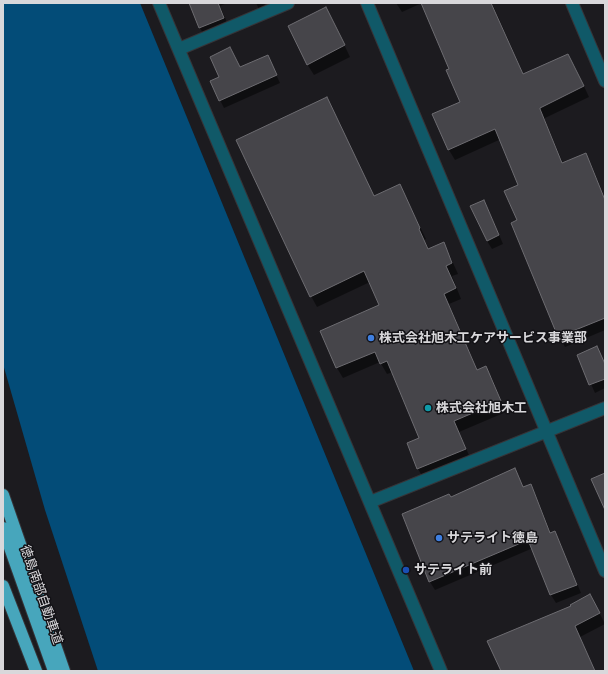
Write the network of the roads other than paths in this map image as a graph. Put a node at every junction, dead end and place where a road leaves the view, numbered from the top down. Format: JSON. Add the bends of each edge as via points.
{"nodes":[{"id":1,"x":158,"y":3,"type":"edge"},
{"id":2,"x":288,"y":3,"type":"edge"},
{"id":3,"x":367,"y":3,"type":"edge"},
{"id":4,"x":572,"y":3,"type":"edge"},
{"id":5,"x":179,"y":49,"type":"junction"},
{"id":6,"x":605,"y":81,"type":"edge"},
{"id":7,"x":605,"y":408,"type":"edge"},
{"id":8,"x":547,"y":432,"type":"junction"},
{"id":9,"x":3,"y":495,"type":"edge"},
{"id":10,"x":370,"y":502,"type":"junction"},
{"id":11,"x":3,"y":528,"type":"edge"},
{"id":12,"x":605,"y":571,"type":"edge"},
{"id":13,"x":3,"y":586,"type":"edge"},
{"id":14,"x":36,"y":671,"type":"edge"},
{"id":15,"x":54,"y":671,"type":"edge"},
{"id":16,"x":64,"y":671,"type":"edge"},
{"id":17,"x":440,"y":671,"type":"edge"}],
"edges":[{"from":1,"to":5,"type":"street"},
{"from":1,"to":17,"type":"street"},
{"from":2,"to":5,"type":"street"},
{"from":3,"to":8,"type":"street"},
{"from":4,"to":6,"type":"street"},
{"from":5,"to":10,"type":"street"},
{"from":7,"to":8,"type":"street"},
{"from":8,"to":10,"type":"street"},
{"from":8,"to":12,"type":"street"},
{"from":9,"to":16,"type":"highway"},
{"from":10,"to":17,"type":"street"},
{"from":11,"to":15,"type":"highway","name":"徳島南部自動車道"},
{"from":13,"to":14,"type":"highway"}]}
